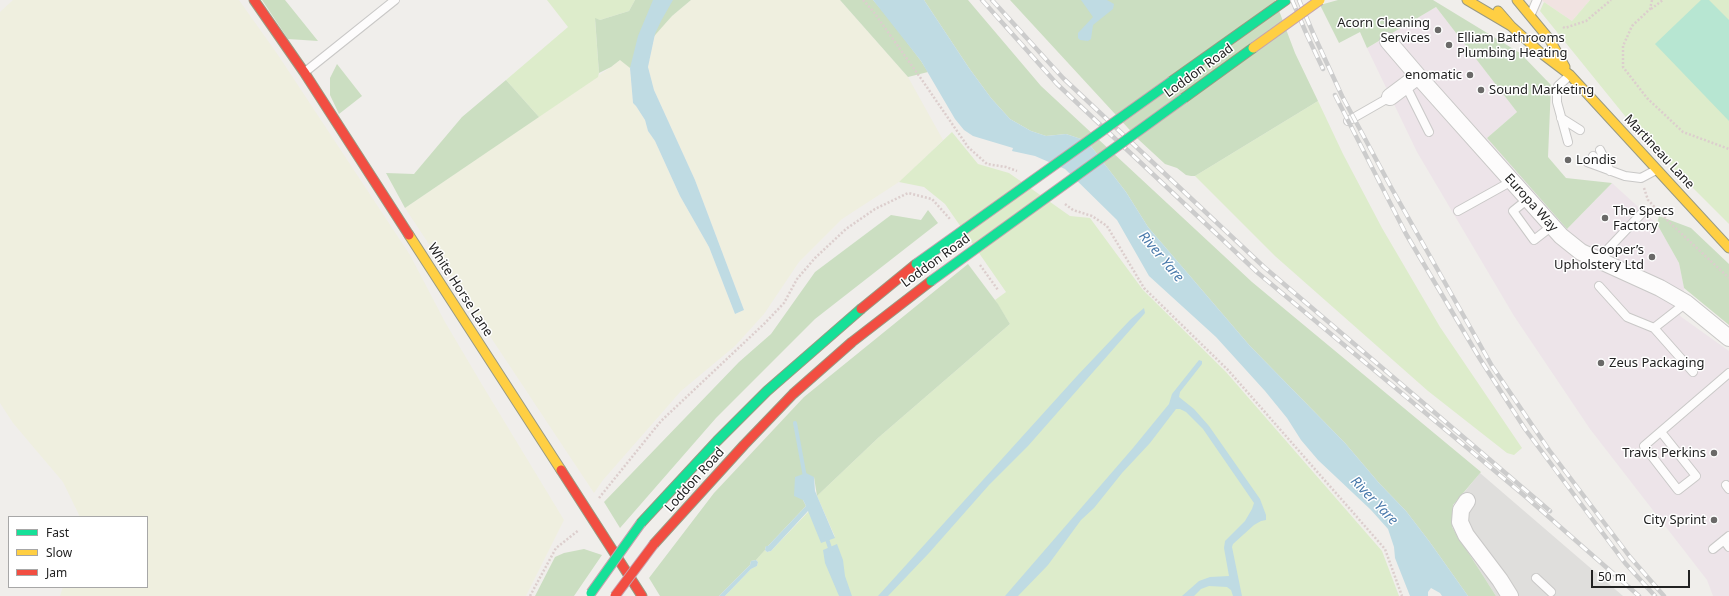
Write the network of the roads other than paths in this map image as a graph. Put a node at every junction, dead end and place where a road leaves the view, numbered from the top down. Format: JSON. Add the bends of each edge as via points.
{"nodes":[{"id":1,"x":254,"y":0,"type":"edge"},
{"id":2,"x":395,"y":0,"type":"edge"},
{"id":3,"x":1286,"y":0,"type":"edge"},
{"id":4,"x":1320,"y":0,"type":"edge"},
{"id":5,"x":1467,"y":0,"type":"edge"},
{"id":6,"x":1517,"y":0,"type":"edge"},
{"id":7,"x":1537,"y":0,"type":"edge"},
{"id":8,"x":1493,"y":5,"type":"dead end"},
{"id":9,"x":1530,"y":17,"type":"junction"},
{"id":10,"x":1511,"y":26,"type":"junction"},
{"id":11,"x":1388,"y":41,"type":"dead end"},
{"id":12,"x":304,"y":72,"type":"junction"},
{"id":13,"x":1570,"y":75,"type":"junction"},
{"id":14,"x":1412,"y":81,"type":"junction"},
{"id":15,"x":1390,"y":97,"type":"joint"},
{"id":16,"x":1561,"y":118,"type":"junction"},
{"id":17,"x":1348,"y":121,"type":"dead end"},
{"id":18,"x":1580,"y":130,"type":"dead end"},
{"id":19,"x":1429,"y":132,"type":"dead end"},
{"id":20,"x":1571,"y":139,"type":"dead end"},
{"id":21,"x":1600,"y":150,"type":"dead end"},
{"id":22,"x":1590,"y":159,"type":"dead end"},
{"id":23,"x":1657,"y":170,"type":"junction"},
{"id":24,"x":1610,"y":171,"type":"junction"},
{"id":25,"x":1512,"y":181,"type":"junction"},
{"id":26,"x":1528,"y":199,"type":"junction"},
{"id":27,"x":1458,"y":211,"type":"dead end"},
{"id":28,"x":1642,"y":212,"type":"dead end"},
{"id":29,"x":1552,"y":226,"type":"junction"},
{"id":30,"x":1729,"y":248,"type":"edge"},
{"id":31,"x":1602,"y":263,"type":"junction"},
{"id":32,"x":1599,"y":286,"type":"dead end"},
{"id":33,"x":1686,"y":303,"type":"junction"},
{"id":34,"x":1654,"y":328,"type":"junction"},
{"id":35,"x":1729,"y":338,"type":"edge"},
{"id":36,"x":1693,"y":372,"type":"dead end"},
{"id":37,"x":1729,"y":373,"type":"edge"},
{"id":38,"x":1662,"y":432,"type":"junction"},
{"id":39,"x":1467,"y":501,"type":"dead end"},
{"id":40,"x":1727,"y":541,"type":"edge"},
{"id":41,"x":1713,"y":548,"type":"dead end"},
{"id":42,"x":1536,"y":578,"type":"dead end"},
{"id":43,"x":590,"y":595,"type":"edge"},
{"id":44,"x":1552,"y":595,"type":"edge"},
{"id":45,"x":615,"y":596,"type":"edge"},
{"id":46,"x":642,"y":596,"type":"edge"},
{"id":47,"x":1510,"y":596,"type":"edge"}],
"edges":[{"from":1,"to":12,"type":"main road","name":"White Horse Lane"},
{"from":2,"to":12,"type":"lane"},
{"from":3,"to":43,"type":"main road","name":"Loddon Road","bridge":true,"via":[[916,264],[838,327],[767,391],[641,523]]},
{"from":4,"to":45,"type":"main road","name":"Loddon Road","bridge":true,"via":[[931,281],[852,342],[793,394],[744,444],[654,544]]},
{"from":5,"to":10,"type":"main road"},
{"from":6,"to":9,"type":"main road","name":"Martineau Lane"},
{"from":7,"to":9,"type":"lane"},
{"from":8,"to":10,"type":"main road","name":"Martineau Lane"},
{"from":9,"to":13,"type":"main road","name":"Martineau Lane","via":[[1550,40]]},
{"from":10,"to":13,"type":"main road","name":"Martineau Lane","via":[[1541,54]]},
{"from":11,"to":14,"type":"street","name":"Europa Way"},
{"from":12,"to":46,"type":"main road","name":"White Horse Lane"},
{"from":13,"to":16,"type":"lane","via":[[1558,86],[1557,102]]},
{"from":13,"to":23,"type":"main road","name":"Martineau Lane"},
{"from":14,"to":15,"type":"street"},
{"from":14,"to":19,"type":"lane"},
{"from":14,"to":25,"type":"street","name":"Europa Way"},
{"from":15,"to":17,"type":"lane"},
{"from":16,"to":18,"type":"lane"},
{"from":16,"to":20,"type":"lane"},
{"from":21,"to":24,"type":"lane"},
{"from":22,"to":24,"type":"lane"},
{"from":23,"to":24,"type":"lane","via":[[1641,178]]},
{"from":23,"to":30,"type":"main road","name":"Martineau Lane"},
{"from":25,"to":26,"type":"street","name":"Europa Way"},
{"from":25,"to":27,"type":"lane"},
{"from":26,"to":29,"type":"street","name":"Europa Way"},
{"from":26,"to":29,"type":"lane","via":[[1513,211],[1534,240]]},
{"from":28,"to":31,"type":"lane","via":[[1608,249]]},
{"from":29,"to":31,"type":"street","name":"Europa Way","via":[[1582,252]]},
{"from":31,"to":33,"type":"street","name":"Europa Way","via":[[1660,288]]},
{"from":32,"to":34,"type":"lane","via":[[1627,317]]},
{"from":33,"to":34,"type":"lane"},
{"from":33,"to":35,"type":"street","name":"Europa Way"},
{"from":34,"to":36,"type":"lane"},
{"from":37,"to":38,"type":"lane"},
{"from":38,"to":38,"type":"lane","via":[[1696,476],[1678,490],[1644,446]]},
{"from":39,"to":47,"type":"street","via":[[1461,510],[1460,522],[1466,535]]},
{"from":40,"to":41,"type":"lane"},
{"from":42,"to":44,"type":"lane"}]}
